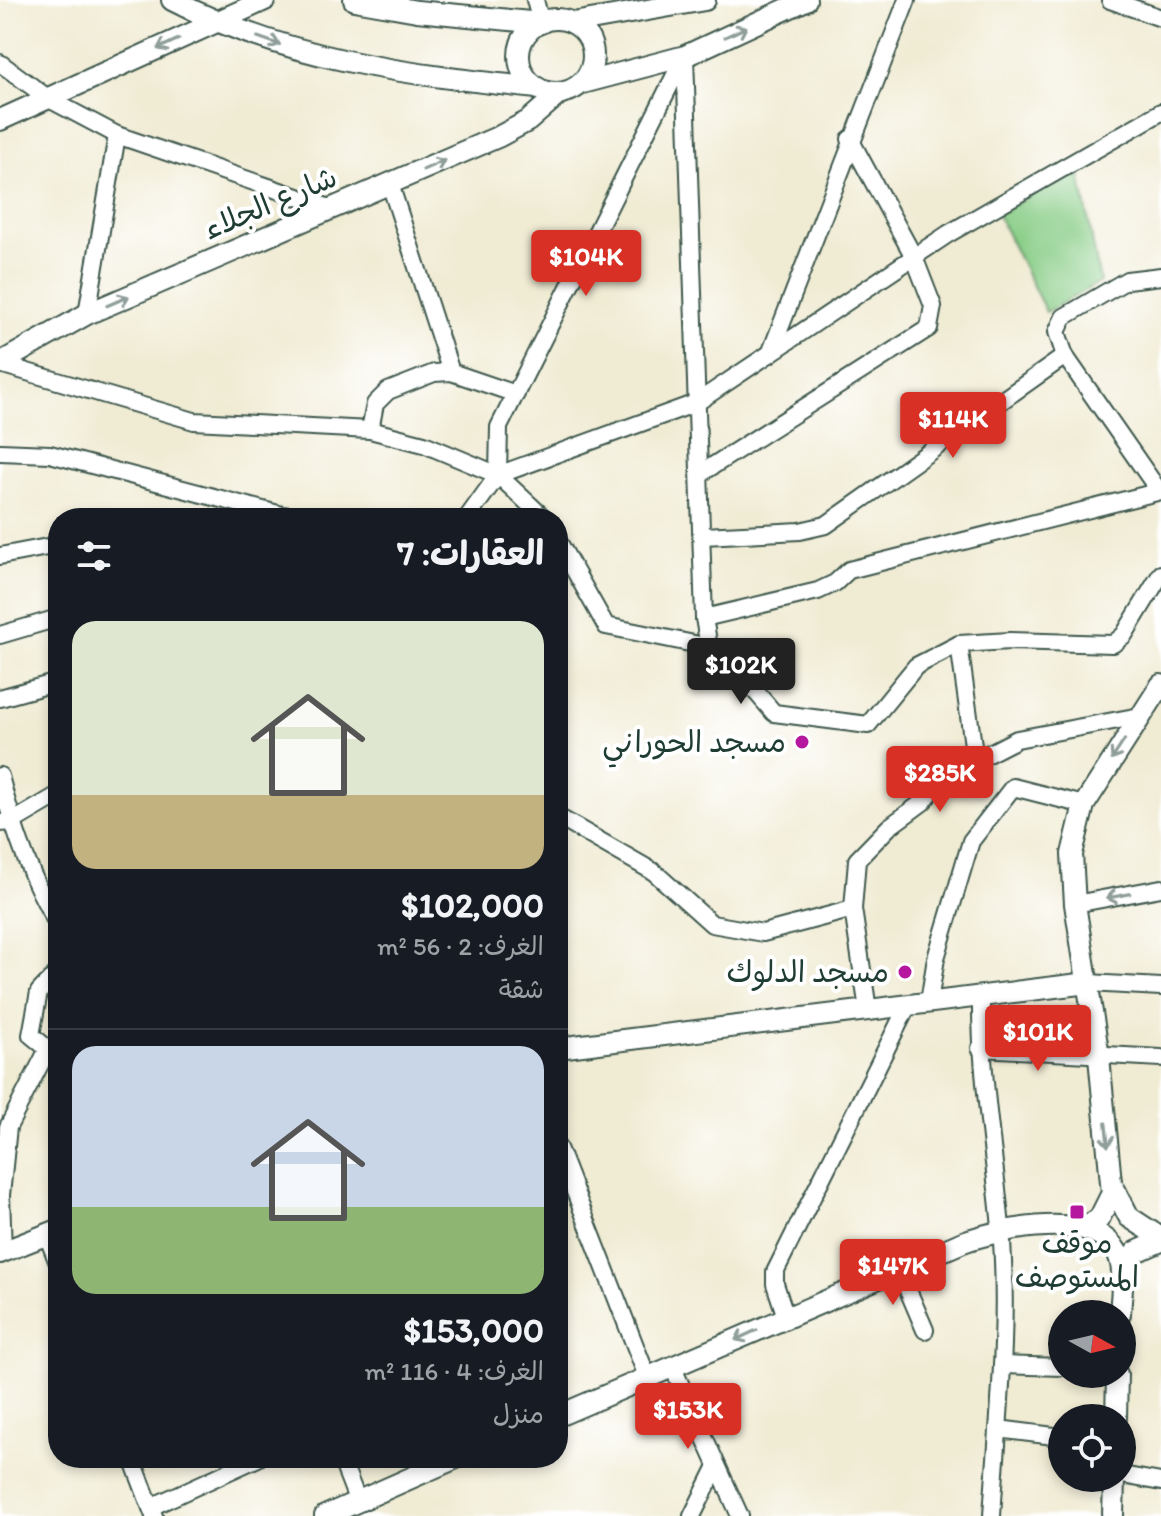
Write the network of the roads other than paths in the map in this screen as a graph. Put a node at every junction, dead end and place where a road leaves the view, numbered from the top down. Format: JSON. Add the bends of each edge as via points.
{"nodes":[{"id":1,"x":172,"y":0,"type":"edge"},
{"id":2,"x":265,"y":0,"type":"edge"},
{"id":3,"x":354,"y":0,"type":"edge"},
{"id":4,"x":535,"y":0,"type":"edge"},
{"id":5,"x":705,"y":0,"type":"edge"},
{"id":6,"x":806,"y":0,"type":"edge"},
{"id":7,"x":907,"y":0,"type":"edge"},
{"id":8,"x":1110,"y":0,"type":"edge"},
{"id":9,"x":415,"y":6,"type":"edge"},
{"id":10,"x":1161,"y":18,"type":"edge"},
{"id":11,"x":216,"y":23,"type":"junction"},
{"id":12,"x":541,"y":23,"type":"junction"},
{"id":13,"x":573,"y":23,"type":"junction"},
{"id":14,"x":685,"y":56,"type":"junction"},
{"id":15,"x":0,"y":63,"type":"edge"},
{"id":16,"x":583,"y":83,"type":"junction"},
{"id":17,"x":537,"y":88,"type":"junction"},
{"id":18,"x":560,"y":93,"type":"junction"},
{"id":19,"x":49,"y":99,"type":"junction"},
{"id":20,"x":1161,"y":112,"type":"edge"},
{"id":21,"x":0,"y":120,"type":"edge"},
{"id":22,"x":117,"y":135,"type":"junction"},
{"id":23,"x":850,"y":139,"type":"junction"},
{"id":24,"x":390,"y":184,"type":"junction"},
{"id":25,"x":333,"y":209,"type":"junction"},
{"id":26,"x":914,"y":257,"type":"junction"},
{"id":27,"x":1161,"y":276,"type":"edge"},
{"id":28,"x":87,"y":314,"type":"junction"},
{"id":29,"x":770,"y":354,"type":"junction"},
{"id":30,"x":1065,"y":356,"type":"junction"},
{"id":31,"x":0,"y":364,"type":"edge"},
{"id":32,"x":451,"y":372,"type":"junction"},
{"id":33,"x":516,"y":394,"type":"junction"},
{"id":34,"x":696,"y":403,"type":"junction"},
{"id":35,"x":370,"y":430,"type":"junction"},
{"id":36,"x":0,"y":452,"type":"edge"},
{"id":37,"x":700,"y":474,"type":"junction"},
{"id":38,"x":498,"y":475,"type":"junction"},
{"id":39,"x":1160,"y":491,"type":"edge"},
{"id":40,"x":255,"y":508,"type":"edge"},
{"id":41,"x":474,"y":508,"type":"edge"},
{"id":42,"x":533,"y":508,"type":"edge"},
{"id":43,"x":703,"y":536,"type":"junction"},
{"id":44,"x":48,"y":547,"type":"edge"},
{"id":45,"x":0,"y":556,"type":"edge"},
{"id":46,"x":568,"y":559,"type":"edge"},
{"id":47,"x":1161,"y":574,"type":"edge"},
{"id":48,"x":704,"y":618,"type":"junction"},
{"id":49,"x":48,"y":621,"type":"edge"},
{"id":50,"x":0,"y":635,"type":"edge"},
{"id":51,"x":959,"y":644,"type":"junction"},
{"id":52,"x":709,"y":647,"type":"junction"},
{"id":53,"x":48,"y":685,"type":"edge"},
{"id":54,"x":1161,"y":685,"type":"edge"},
{"id":55,"x":0,"y":698,"type":"edge"},
{"id":56,"x":1149,"y":710,"type":"edge"},
{"id":57,"x":975,"y":760,"type":"junction"},
{"id":58,"x":0,"y":776,"type":"edge"},
{"id":59,"x":48,"y":800,"type":"edge"},
{"id":60,"x":1084,"y":805,"type":"junction"},
{"id":61,"x":6,"y":823,"type":"edge"},
{"id":62,"x":568,"y":823,"type":"edge"},
{"id":63,"x":1161,"y":888,"type":"edge"},
{"id":64,"x":1075,"y":904,"type":"junction"},
{"id":65,"x":48,"y":908,"type":"edge"},
{"id":66,"x":853,"y":909,"type":"junction"},
{"id":67,"x":48,"y":983,"type":"edge"},
{"id":68,"x":1088,"y":983,"type":"junction"},
{"id":69,"x":1161,"y":987,"type":"edge"},
{"id":70,"x":981,"y":996,"type":"junction"},
{"id":71,"x":929,"y":1002,"type":"junction"},
{"id":72,"x":908,"y":1005,"type":"junction"},
{"id":73,"x":868,"y":1010,"type":"junction"},
{"id":74,"x":568,"y":1047,"type":"edge"},
{"id":75,"x":980,"y":1048,"type":"junction"},
{"id":76,"x":48,"y":1049,"type":"edge"},
{"id":77,"x":48,"y":1049,"type":"edge"},
{"id":78,"x":1099,"y":1057,"type":"junction"},
{"id":79,"x":1161,"y":1058,"type":"edge"},
{"id":80,"x":568,"y":1174,"type":"edge"},
{"id":81,"x":1112,"y":1184,"type":"junction"},
{"id":82,"x":1083,"y":1228,"type":"junction"},
{"id":83,"x":1001,"y":1230,"type":"junction"},
{"id":84,"x":48,"y":1234,"type":"edge"},
{"id":85,"x":1161,"y":1239,"type":"edge"},
{"id":86,"x":2,"y":1253,"type":"edge"},
{"id":87,"x":899,"y":1269,"type":"junction"},
{"id":88,"x":1122,"y":1270,"type":"junction"},
{"id":89,"x":1121,"y":1300,"type":"edge"},
{"id":90,"x":786,"y":1317,"type":"junction"},
{"id":91,"x":925,"y":1330,"type":"dead end"},
{"id":92,"x":1002,"y":1365,"type":"junction"},
{"id":93,"x":1048,"y":1367,"type":"edge"},
{"id":94,"x":673,"y":1368,"type":"junction"},
{"id":95,"x":648,"y":1379,"type":"junction"},
{"id":96,"x":568,"y":1412,"type":"edge"},
{"id":97,"x":998,"y":1429,"type":"junction"},
{"id":98,"x":1048,"y":1435,"type":"edge"},
{"id":99,"x":717,"y":1466,"type":"junction"},
{"id":100,"x":136,"y":1468,"type":"edge"},
{"id":101,"x":238,"y":1468,"type":"edge"},
{"id":102,"x":345,"y":1468,"type":"edge"},
{"id":103,"x":434,"y":1468,"type":"edge"},
{"id":104,"x":1136,"y":1478,"type":"edge"},
{"id":105,"x":1161,"y":1482,"type":"edge"},
{"id":106,"x":1114,"y":1492,"type":"edge"},
{"id":107,"x":358,"y":1502,"type":"junction"},
{"id":108,"x":152,"y":1512,"type":"edge"},
{"id":109,"x":325,"y":1516,"type":"edge"},
{"id":110,"x":692,"y":1516,"type":"edge"},
{"id":111,"x":740,"y":1516,"type":"edge"},
{"id":112,"x":992,"y":1516,"type":"edge"},
{"id":113,"x":1113,"y":1516,"type":"edge"}],
"edges":[{"from":1,"to":11,"type":"main road"},
{"from":2,"to":11,"type":"main road"},
{"from":3,"to":9,"type":"main road"},
{"from":4,"to":12,"type":"street"},
{"from":5,"to":13,"type":"main road"},
{"from":14,"to":6,"type":"main road","one_way":true},
{"from":7,"to":23,"type":"street"},
{"from":8,"to":10,"type":"street"},
{"from":9,"to":12,"type":"main road"},
{"from":11,"to":17,"type":"main road","one_way":true,"via":[[349,64]]},
{"from":11,"to":19,"type":"main road","one_way":true},
{"from":12,"to":13,"type":"main road"},
{"from":12,"to":17,"type":"main road","via":[[520,48],[522,71]]},
{"from":13,"to":16,"type":"main road","via":[[593,50]]},
{"from":14,"to":16,"type":"main road"},
{"from":14,"to":33,"type":"street"},
{"from":14,"to":34,"type":"street"},
{"from":15,"to":19,"type":"street"},
{"from":16,"to":18,"type":"main road"},
{"from":17,"to":18,"type":"main road"},
{"from":24,"to":18,"type":"main road","name":"شارع الجلاء","one_way":true,"via":[[528,121]]},
{"from":19,"to":21,"type":"main road"},
{"from":19,"to":22,"type":"street"},
{"from":20,"to":26,"type":"street"},
{"from":22,"to":25,"type":"street"},
{"from":22,"to":28,"type":"street"},
{"from":23,"to":26,"type":"street"},
{"from":23,"to":29,"type":"street"},
{"from":24,"to":25,"type":"main road","name":"شارع الجلاء"},
{"from":24,"to":32,"type":"street"},
{"from":28,"to":25,"type":"main road","name":"شارع الجلاء","one_way":true},
{"from":26,"to":29,"type":"street"},
{"from":26,"to":37,"type":"street","via":[[933,306],[929,328]]},
{"from":27,"to":30,"type":"street","via":[[1127,280],[1064,317],[1057,332]]},
{"from":28,"to":31,"type":"main road","name":"شارع الجلاء"},
{"from":29,"to":34,"type":"street"},
{"from":30,"to":39,"type":"street"},
{"from":30,"to":43,"type":"street","via":[[826,525]]},
{"from":31,"to":35,"type":"street","via":[[194,421]]},
{"from":32,"to":33,"type":"street"},
{"from":32,"to":35,"type":"street","via":[[388,391],[375,404]]},
{"from":33,"to":38,"type":"street","via":[[499,427]]},
{"from":34,"to":37,"type":"street"},
{"from":34,"to":38,"type":"street"},
{"from":35,"to":38,"type":"street","via":[[424,444]]},
{"from":36,"to":40,"type":"street","via":[[50,454]]},
{"from":37,"to":43,"type":"street"},
{"from":38,"to":41,"type":"street"},
{"from":38,"to":42,"type":"street"},
{"from":39,"to":48,"type":"street","via":[[849,570],[818,591]]},
{"from":43,"to":48,"type":"street"},
{"from":44,"to":45,"type":"street"},
{"from":46,"to":52,"type":"street","via":[[606,626]]},
{"from":47,"to":51,"type":"street","via":[[1113,644]]},
{"from":48,"to":52,"type":"street"},
{"from":49,"to":50,"type":"street"},
{"from":51,"to":52,"type":"street","via":[[916,666],[868,725],[774,713],[732,664]]},
{"from":51,"to":57,"type":"street"},
{"from":53,"to":55,"type":"street"},
{"from":54,"to":56,"type":"main road"},
{"from":56,"to":57,"type":"street","via":[[1017,739]]},
{"from":56,"to":60,"type":"main road","one_way":true},
{"from":57,"to":66,"type":"street","via":[[943,777],[923,802],[857,860]]},
{"from":58,"to":61,"type":"street"},
{"from":59,"to":61,"type":"street"},
{"from":60,"to":64,"type":"main road","via":[[1072,854]]},
{"from":60,"to":71,"type":"street","via":[[1013,787],[971,841],[936,958]]},
{"from":61,"to":65,"type":"street"},
{"from":62,"to":66,"type":"street","via":[[654,872],[712,924],[763,933]]},
{"from":63,"to":64,"type":"street","one_way":true},
{"from":64,"to":68,"type":"main road"},
{"from":66,"to":73,"type":"street"},
{"from":67,"to":77,"type":"street","via":[[39,992],[31,1035]]},
{"from":68,"to":69,"type":"street"},
{"from":68,"to":70,"type":"main road"},
{"from":68,"to":78,"type":"main road"},
{"from":70,"to":71,"type":"main road"},
{"from":70,"to":75,"type":"street"},
{"from":71,"to":72,"type":"main road"},
{"from":72,"to":73,"type":"main road"},
{"from":72,"to":90,"type":"street","via":[[775,1272]]},
{"from":73,"to":74,"type":"main road"},
{"from":75,"to":78,"type":"street"},
{"from":75,"to":83,"type":"street"},
{"from":76,"to":86,"type":"street","via":[[8,1127]]},
{"from":78,"to":79,"type":"street"},
{"from":78,"to":81,"type":"main road","one_way":true},
{"from":80,"to":95,"type":"street"},
{"from":81,"to":82,"type":"main road","via":[[1106,1212]]},
{"from":81,"to":85,"type":"main road","via":[[1129,1217]]},
{"from":82,"to":83,"type":"main road"},
{"from":82,"to":88,"type":"main road","via":[[1113,1245]]},
{"from":83,"to":87,"type":"main road"},
{"from":83,"to":92,"type":"street"},
{"from":84,"to":86,"type":"main road"},
{"from":85,"to":88,"type":"main road","via":[[1136,1252]]},
{"from":87,"to":90,"type":"main road"},
{"from":87,"to":91,"type":"street"},
{"from":88,"to":89,"type":"main road"},
{"from":90,"to":94,"type":"main road","one_way":true},
{"from":92,"to":93,"type":"street"},
{"from":92,"to":97,"type":"street"},
{"from":94,"to":95,"type":"main road"},
{"from":94,"to":99,"type":"street"},
{"from":95,"to":96,"type":"main road"},
{"from":97,"to":98,"type":"street"},
{"from":97,"to":112,"type":"street"},
{"from":99,"to":110,"type":"street"},
{"from":99,"to":111,"type":"street"},
{"from":100,"to":108,"type":"street"},
{"from":101,"to":108,"type":"street"},
{"from":102,"to":107,"type":"street"},
{"from":103,"to":107,"type":"main road"},
{"from":104,"to":105,"type":"street"},
{"from":106,"to":113,"type":"main road"},
{"from":107,"to":109,"type":"main road"}]}
